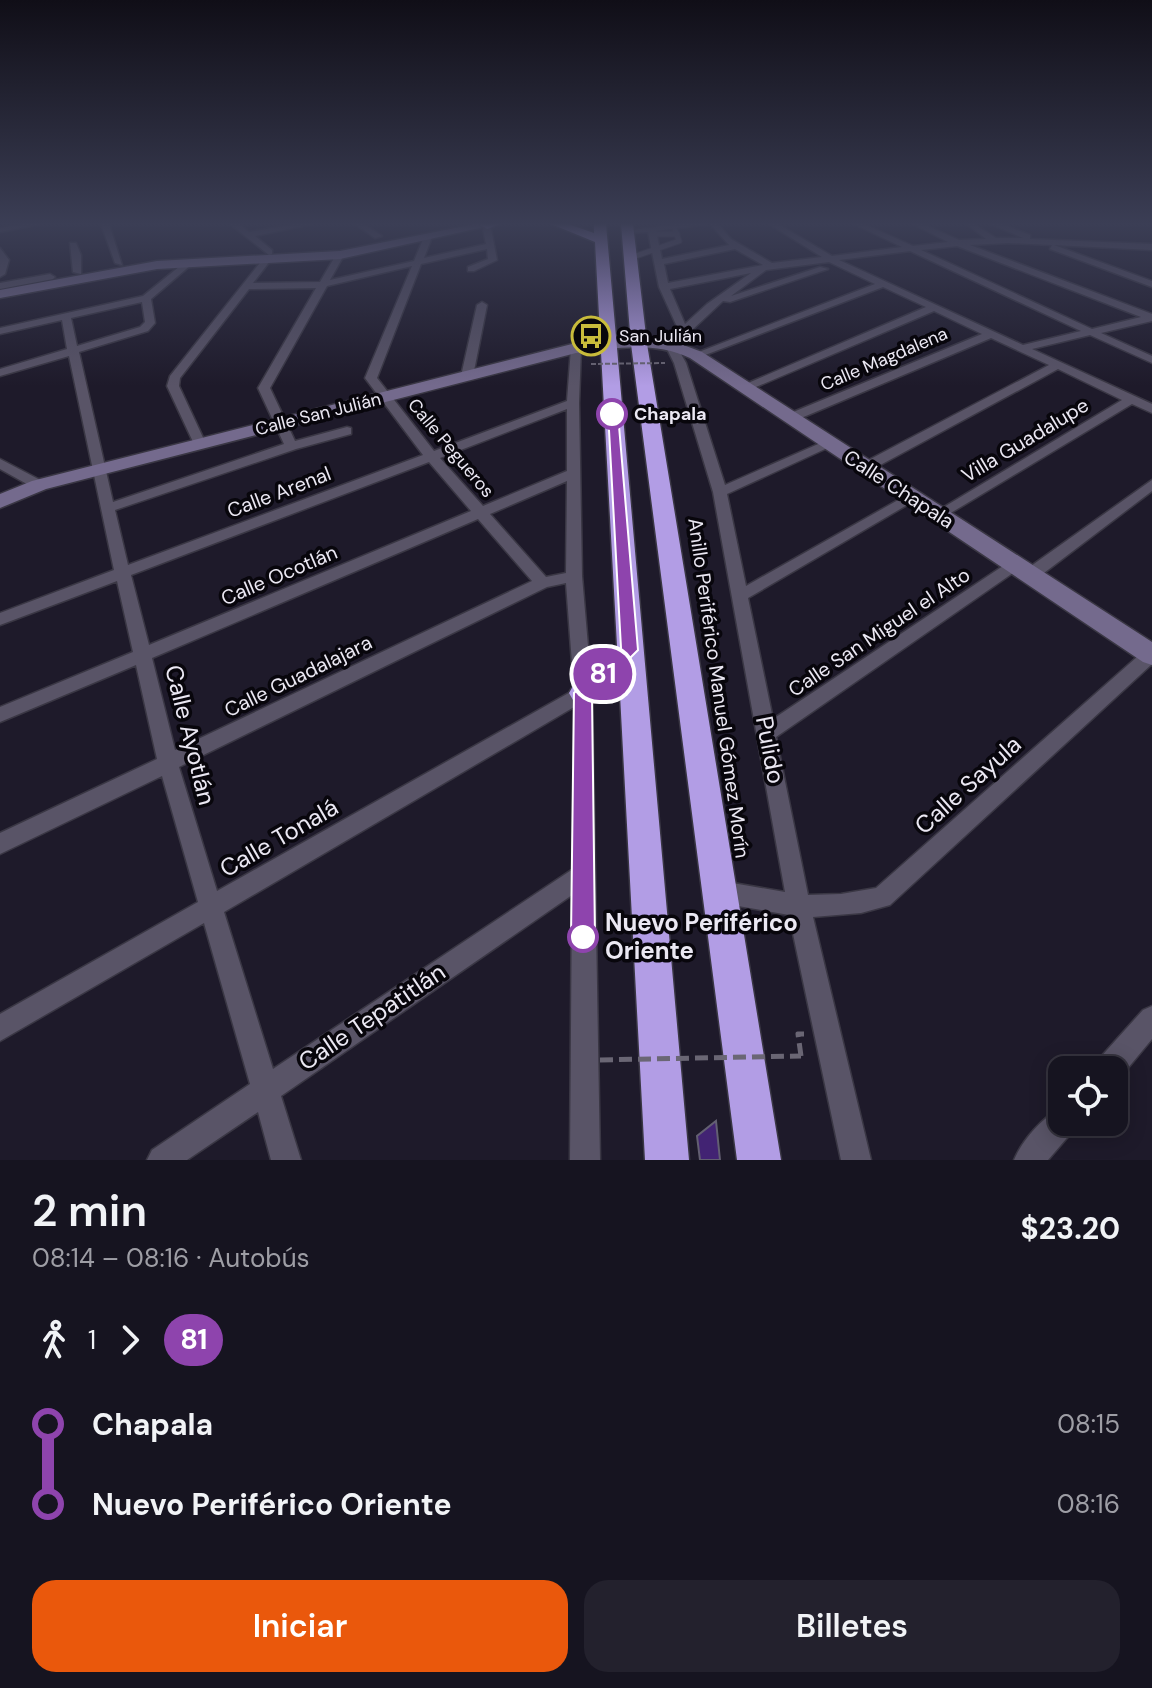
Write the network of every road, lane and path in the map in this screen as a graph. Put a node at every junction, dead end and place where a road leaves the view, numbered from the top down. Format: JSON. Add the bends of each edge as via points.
{"nodes":[{"id":1,"x":44,"y":278,"type":"edge"},
{"id":2,"x":80,"y":278,"type":"edge"},
{"id":3,"x":171,"y":278,"type":"edge"},
{"id":4,"x":251,"y":278,"type":"edge"},
{"id":5,"x":325,"y":278,"type":"edge"},
{"id":6,"x":351,"y":278,"type":"edge"},
{"id":7,"x":411,"y":278,"type":"edge"},
{"id":8,"x":622,"y":278,"type":"edge"},
{"id":9,"x":636,"y":278,"type":"edge"},
{"id":10,"x":658,"y":278,"type":"edge"},
{"id":11,"x":712,"y":278,"type":"edge"},
{"id":12,"x":752,"y":278,"type":"edge"},
{"id":13,"x":790,"y":278,"type":"edge"},
{"id":14,"x":871,"y":278,"type":"edge"},
{"id":15,"x":971,"y":278,"type":"edge"},
{"id":16,"x":1049,"y":278,"type":"edge"},
{"id":17,"x":883,"y":284,"type":"junction"},
{"id":18,"x":321,"y":285,"type":"junction"},
{"id":19,"x":245,"y":286,"type":"junction"},
{"id":20,"x":0,"y":287,"type":"edge"},
{"id":21,"x":664,"y":287,"type":"junction"},
{"id":22,"x":0,"y":294,"type":"edge"},
{"id":23,"x":146,"y":298,"type":"junction"},
{"id":24,"x":482,"y":305,"type":"dead end"},
{"id":25,"x":710,"y":306,"type":"junction"},
{"id":26,"x":933,"y":308,"type":"junction"},
{"id":27,"x":66,"y":317,"type":"junction"},
{"id":28,"x":1152,"y":318,"type":"edge"},
{"id":29,"x":0,"y":331,"type":"edge"},
{"id":30,"x":1090,"y":333,"type":"junction"},
{"id":31,"x":991,"y":334,"type":"junction"},
{"id":32,"x":639,"y":344,"type":"junction"},
{"id":33,"x":673,"y":346,"type":"junction"},
{"id":34,"x":576,"y":348,"type":"junction"},
{"id":35,"x":1024,"y":348,"type":"junction"},
{"id":36,"x":73,"y":350,"type":"junction"},
{"id":37,"x":599,"y":353,"type":"junction"},
{"id":38,"x":696,"y":355,"type":"junction"},
{"id":39,"x":1152,"y":360,"type":"edge"},
{"id":40,"x":1058,"y":365,"type":"junction"},
{"id":41,"x":0,"y":373,"type":"edge"},
{"id":42,"x":467,"y":376,"type":"junction"},
{"id":43,"x":745,"y":388,"type":"junction"},
{"id":44,"x":384,"y":397,"type":"junction"},
{"id":45,"x":1132,"y":399,"type":"junction"},
{"id":46,"x":573,"y":403,"type":"junction"},
{"id":47,"x":1152,"y":409,"type":"edge"},
{"id":48,"x":790,"y":418,"type":"junction"},
{"id":49,"x":279,"y":424,"type":"junction"},
{"id":50,"x":347,"y":431,"type":"dead end"},
{"id":51,"x":200,"y":444,"type":"junction"},
{"id":52,"x":830,"y":444,"type":"junction"},
{"id":53,"x":291,"y":446,"type":"junction"},
{"id":54,"x":431,"y":456,"type":"junction"},
{"id":55,"x":0,"y":463,"type":"edge"},
{"id":56,"x":866,"y":467,"type":"junction"},
{"id":57,"x":98,"y":470,"type":"junction"},
{"id":58,"x":574,"y":473,"type":"junction"},
{"id":59,"x":1152,"y":484,"type":"edge"},
{"id":60,"x":39,"y":485,"type":"junction"},
{"id":61,"x":720,"y":492,"type":"junction"},
{"id":62,"x":912,"y":498,"type":"junction"},
{"id":63,"x":0,"y":502,"type":"edge"},
{"id":64,"x":108,"y":508,"type":"junction"},
{"id":65,"x":483,"y":513,"type":"junction"},
{"id":66,"x":939,"y":516,"type":"junction"},
{"id":67,"x":1023,"y":571,"type":"junction"},
{"id":68,"x":123,"y":573,"type":"junction"},
{"id":69,"x":574,"y":576,"type":"junction"},
{"id":70,"x":542,"y":583,"type":"junction"},
{"id":71,"x":740,"y":596,"type":"junction"},
{"id":72,"x":0,"y":619,"type":"edge"},
{"id":73,"x":630,"y":650,"type":"junction"},
{"id":74,"x":143,"y":655,"type":"junction"},
{"id":75,"x":1152,"y":655,"type":"edge"},
{"id":76,"x":583,"y":693,"type":"junction"},
{"id":77,"x":0,"y":715,"type":"edge"},
{"id":78,"x":766,"y":734,"type":"junction"},
{"id":79,"x":168,"y":763,"type":"junction"},
{"id":80,"x":0,"y":844,"type":"edge"},
{"id":81,"x":583,"y":875,"type":"junction"},
{"id":82,"x":721,"y":892,"type":"junction"},
{"id":83,"x":212,"y":906,"type":"junction"},
{"id":84,"x":799,"y":907,"type":"junction"},
{"id":85,"x":1152,"y":1019,"type":"edge"},
{"id":86,"x":0,"y":1028,"type":"edge"},
{"id":87,"x":809,"y":1045,"type":"dead end"},
{"id":88,"x":1120,"y":1056,"type":"edge"},
{"id":89,"x":600,"y":1060,"type":"dead end"},
{"id":90,"x":265,"y":1089,"type":"junction"},
{"id":91,"x":1050,"y":1136,"type":"edge"},
{"id":92,"x":584,"y":1159,"type":"edge"},
{"id":93,"x":162,"y":1160,"type":"edge"},
{"id":94,"x":286,"y":1160,"type":"edge"},
{"id":95,"x":667,"y":1160,"type":"edge"},
{"id":96,"x":759,"y":1160,"type":"edge"},
{"id":97,"x":856,"y":1160,"type":"edge"},
{"id":98,"x":1029,"y":1160,"type":"edge"}],
"edges":[{"from":1,"to":20,"type":"main road"},
{"from":2,"to":22,"type":"main road"},
{"from":3,"to":23,"type":"street"},
{"from":4,"to":19,"type":"street"},
{"from":5,"to":18,"type":"street"},
{"from":6,"to":18,"type":"street"},
{"from":7,"to":44,"type":"street","name":"Calle Pegueros","via":[[372,372],[373,384]]},
{"from":8,"to":37,"type":"highway"},
{"from":9,"to":32,"type":"highway","name":"Anillo Periférico Manuel Gómez Morín"},
{"from":10,"to":21,"type":"street","name":"Pulido"},
{"from":11,"to":21,"type":"street"},
{"from":12,"to":25,"type":"street"},
{"from":13,"to":25,"type":"street"},
{"from":14,"to":17,"type":"street"},
{"from":15,"to":30,"type":"street"},
{"from":16,"to":28,"type":"street"},
{"from":17,"to":26,"type":"street"},
{"from":17,"to":38,"type":"street"},
{"from":18,"to":19,"type":"street"},
{"from":18,"to":49,"type":"street","via":[[264,388]]},
{"from":19,"to":51,"type":"street","via":[[174,378]]},
{"from":21,"to":33,"type":"street","name":"Pulido","via":[[673,313]]},
{"from":23,"to":27,"type":"street"},
{"from":23,"to":36,"type":"street","via":[[149,326]]},
{"from":24,"to":42,"type":"street"},
{"from":25,"to":33,"type":"street"},
{"from":26,"to":31,"type":"street"},
{"from":26,"to":43,"type":"street"},
{"from":27,"to":29,"type":"street"},
{"from":27,"to":36,"type":"street","name":"Calle Ayotlán"},
{"from":28,"to":30,"type":"street"},
{"from":30,"to":35,"type":"street"},
{"from":30,"to":39,"type":"street"},
{"from":31,"to":35,"type":"street"},
{"from":31,"to":48,"type":"street","name":"Calle Magdalena"},
{"from":32,"to":33,"type":"main road","name":"Calle Chapala"},
{"from":32,"to":37,"type":"main road","name":"Calle San Julián"},
{"from":32,"to":82,"type":"highway","name":"Anillo Periférico Manuel Gómez Morín"},
{"from":33,"to":37,"type":"path","bridge":true},
{"from":33,"to":38,"type":"main road","name":"Calle Chapala"},
{"from":33,"to":61,"type":"street","name":"Pulido"},
{"from":34,"to":37,"type":"main road","name":"Calle San Julián"},
{"from":34,"to":42,"type":"main road","name":"Calle San Julián"},
{"from":34,"to":46,"type":"street"},
{"from":35,"to":40,"type":"street"},
{"from":36,"to":41,"type":"street"},
{"from":36,"to":57,"type":"street","name":"Calle Ayotlán"},
{"from":37,"to":73,"type":"highway"},
{"from":38,"to":43,"type":"main road","name":"Calle Chapala"},
{"from":40,"to":45,"type":"street"},
{"from":40,"to":56,"type":"street"},
{"from":42,"to":44,"type":"main road","name":"Calle San Julián"},
{"from":43,"to":48,"type":"main road","name":"Calle Chapala"},
{"from":44,"to":49,"type":"main road","name":"Calle San Julián"},
{"from":44,"to":54,"type":"street","name":"Calle Pegueros"},
{"from":45,"to":47,"type":"street"},
{"from":45,"to":66,"type":"street","name":"Villa Guadalupe"},
{"from":46,"to":54,"type":"street","name":"Calle Arenal"},
{"from":46,"to":58,"type":"street"},
{"from":48,"to":52,"type":"main road","name":"Calle Chapala"},
{"from":49,"to":51,"type":"main road","name":"Calle San Julián"},
{"from":49,"to":53,"type":"street"},
{"from":50,"to":53,"type":"street"},
{"from":51,"to":57,"type":"main road","name":"Calle San Julián"},
{"from":52,"to":56,"type":"main road","name":"Calle Chapala"},
{"from":52,"to":61,"type":"street"},
{"from":53,"to":64,"type":"street"},
{"from":54,"to":65,"type":"street","name":"Calle Pegueros"},
{"from":54,"to":68,"type":"street","name":"Calle Arenal"},
{"from":55,"to":60,"type":"street"},
{"from":56,"to":62,"type":"main road","name":"Calle Chapala"},
{"from":57,"to":60,"type":"main road","name":"Calle San Julián"},
{"from":57,"to":64,"type":"street","name":"Calle Ayotlán"},
{"from":58,"to":65,"type":"street","name":"Calle Ocotlán"},
{"from":58,"to":69,"type":"street"},
{"from":59,"to":67,"type":"street","name":"Calle San Miguel el Alto"},
{"from":60,"to":63,"type":"main road","name":"Calle San Julián"},
{"from":61,"to":71,"type":"street","name":"Pulido"},
{"from":62,"to":66,"type":"main road","name":"Calle Chapala"},
{"from":62,"to":71,"type":"street"},
{"from":64,"to":68,"type":"street","name":"Calle Ayotlán"},
{"from":65,"to":70,"type":"street","name":"Calle Pegueros"},
{"from":65,"to":74,"type":"street","name":"Calle Ocotlán"},
{"from":66,"to":67,"type":"main road","name":"Calle Chapala"},
{"from":67,"to":75,"type":"main road","name":"Calle Chapala"},
{"from":67,"to":78,"type":"street","name":"Calle San Miguel el Alto"},
{"from":68,"to":72,"type":"street","name":"Calle Arenal"},
{"from":68,"to":74,"type":"street","name":"Calle Ayotlán"},
{"from":69,"to":70,"type":"street","name":"Calle Guadalajara"},
{"from":69,"to":76,"type":"street"},
{"from":70,"to":79,"type":"street","name":"Calle Guadalajara"},
{"from":71,"to":78,"type":"street","name":"Pulido"},
{"from":73,"to":76,"type":"highway"},
{"from":73,"to":95,"type":"highway"},
{"from":74,"to":77,"type":"street","name":"Calle Ocotlán"},
{"from":74,"to":79,"type":"street","name":"Calle Ayotlán"},
{"from":75,"to":84,"type":"street","name":"Calle Sayula","via":[[882,897],[853,906]]},
{"from":76,"to":81,"type":"street"},
{"from":76,"to":83,"type":"street","name":"Calle Tonalá"},
{"from":78,"to":84,"type":"street","name":"Pulido"},
{"from":79,"to":80,"type":"street","name":"Calle Guadalajara"},
{"from":79,"to":83,"type":"street","name":"Calle Ayotlán"},
{"from":81,"to":90,"type":"street","name":"Calle Tepatitlán"},
{"from":81,"to":92,"type":"street"},
{"from":82,"to":84,"type":"street","name":"Calle Sayula"},
{"from":82,"to":96,"type":"highway","name":"Anillo Periférico Manuel Gómez Morín"},
{"from":83,"to":86,"type":"street","name":"Calle Tonalá"},
{"from":83,"to":90,"type":"street","name":"Calle Ayotlán"},
{"from":84,"to":97,"type":"street","name":"Pulido"},
{"from":85,"to":88,"type":"street"},
{"from":87,"to":89,"type":"path","bridge":true,"via":[[807,1034],[798,1034],[801,1056]]},
{"from":90,"to":93,"type":"street","name":"Calle Tepatitlán"},
{"from":90,"to":94,"type":"street","name":"Calle Ayotlán"},
{"from":91,"to":98,"type":"street"}]}
